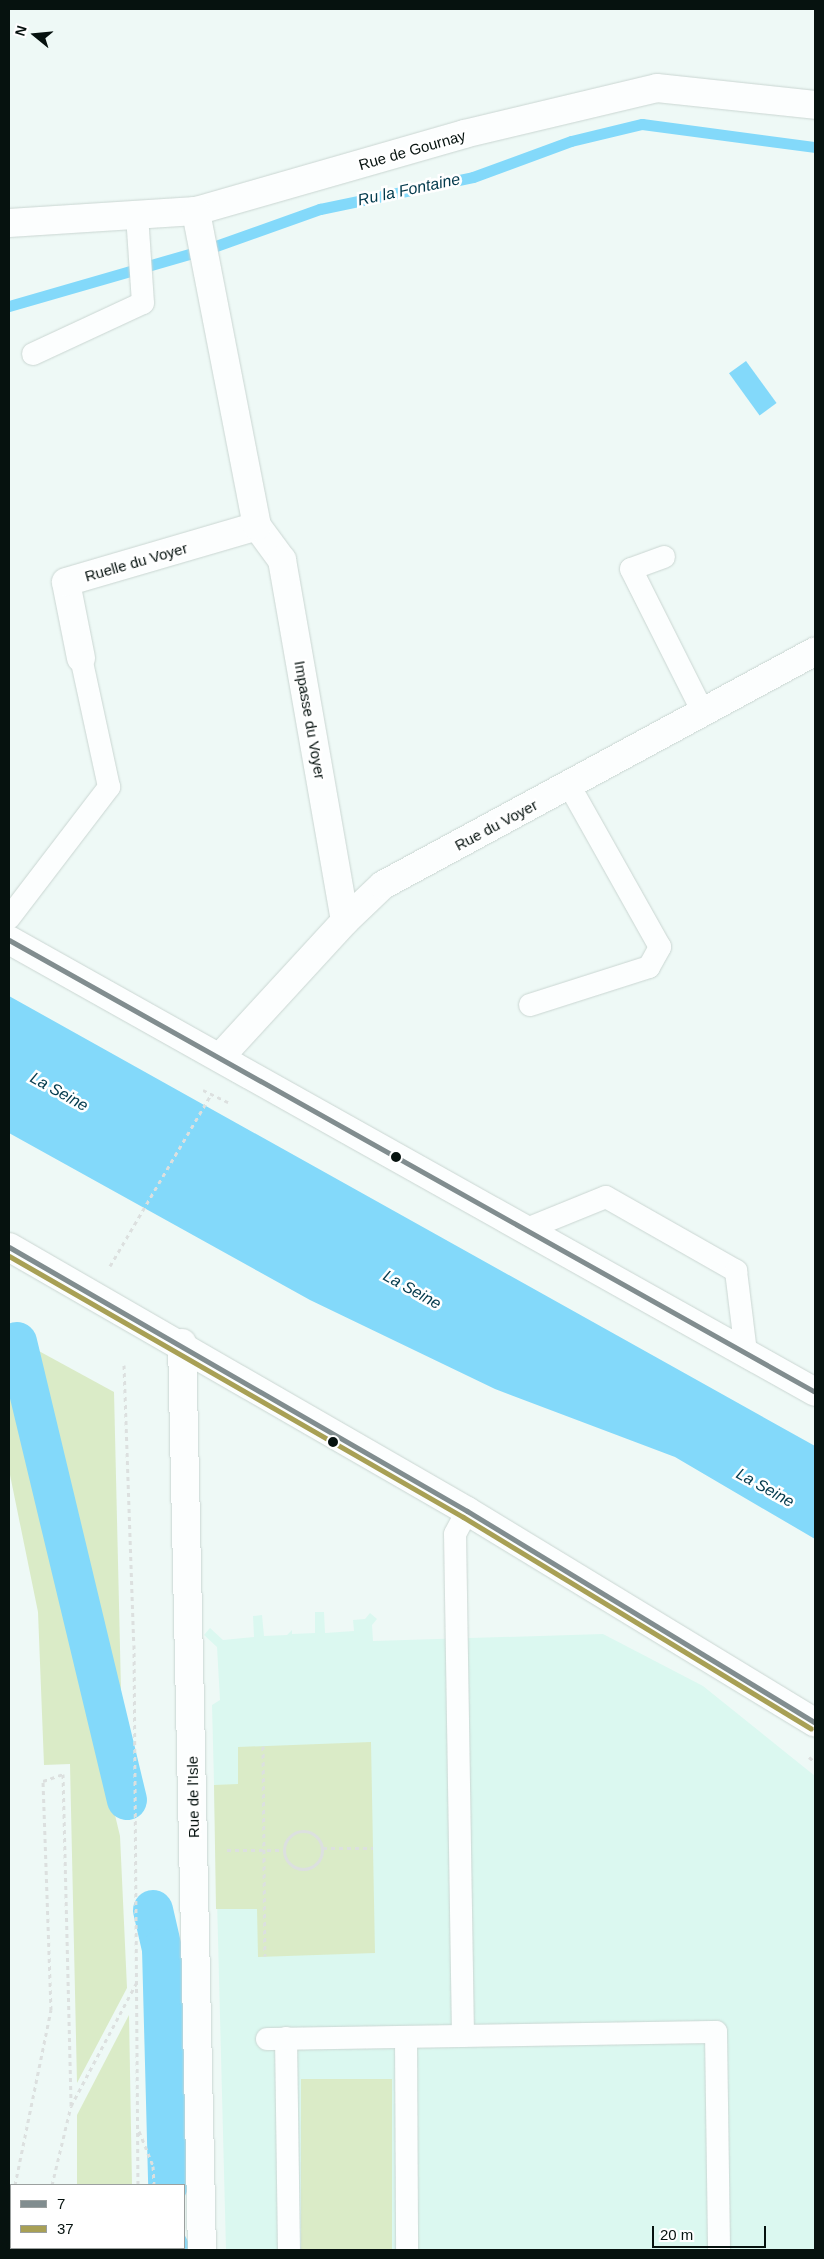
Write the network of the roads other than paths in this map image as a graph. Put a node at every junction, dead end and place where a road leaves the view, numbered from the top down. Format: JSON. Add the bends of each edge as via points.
{"nodes":[{"id":1,"x":815,"y":105,"type":"edge"},
{"id":2,"x":137,"y":215,"type":"junction"},
{"id":3,"x":198,"y":219,"type":"junction"},
{"id":4,"x":9,"y":224,"type":"edge"},
{"id":5,"x":33,"y":354,"type":"dead end"},
{"id":6,"x":257,"y":526,"type":"junction"},
{"id":7,"x":664,"y":557,"type":"dead end"},
{"id":8,"x":815,"y":651,"type":"edge"},
{"id":9,"x":82,"y":658,"type":"joint"},
{"id":10,"x":702,"y":712,"type":"junction"},
{"id":11,"x":569,"y":785,"type":"junction"},
{"id":12,"x":9,"y":918,"type":"edge"},
{"id":13,"x":345,"y":921,"type":"junction"},
{"id":14,"x":9,"y":940,"type":"edge"},
{"id":15,"x":530,"y":1005,"type":"dead end"},
{"id":16,"x":221,"y":1056,"type":"junction"},
{"id":17,"x":527,"y":1229,"type":"junction"},
{"id":18,"x":10,"y":1250,"type":"edge"},
{"id":19,"x":182,"y":1344,"type":"junction"},
{"id":20,"x":746,"y":1353,"type":"junction"},
{"id":21,"x":815,"y":1392,"type":"edge"},
{"id":22,"x":467,"y":1511,"type":"junction"},
{"id":23,"x":815,"y":1723,"type":"edge"},
{"id":24,"x":406,"y":2036,"type":"junction"},
{"id":25,"x":463,"y":2036,"type":"junction"},
{"id":26,"x":202,"y":2250,"type":"edge"},
{"id":27,"x":289,"y":2250,"type":"edge"},
{"id":28,"x":407,"y":2250,"type":"edge"},
{"id":29,"x":719,"y":2250,"type":"edge"}],
"edges":[{"from":1,"to":3,"type":"street","name":"Rue de Gournay","via":[[657,88],[464,134]]},
{"from":2,"to":3,"type":"street","name":"Rue de Gournay"},
{"from":2,"to":4,"type":"street","name":"Rue de Gournay"},
{"from":2,"to":5,"type":"lane","via":[[143,303]]},
{"from":3,"to":6,"type":"street"},
{"from":6,"to":9,"type":"street","name":"Ruelle du Voyer","via":[[66,582]]},
{"from":6,"to":13,"type":"street","name":"Impasse du Voyer","via":[[282,560]]},
{"from":7,"to":10,"type":"lane","via":[[631,569]]},
{"from":8,"to":10,"type":"street","name":"Rue du Voyer"},
{"from":9,"to":12,"type":"lane","name":"Ruelle du Voyer","via":[[109,787]]},
{"from":10,"to":11,"type":"street","name":"Rue du Voyer"},
{"from":11,"to":13,"type":"street","name":"Rue du Voyer","via":[[383,885]]},
{"from":11,"to":15,"type":"lane","via":[[660,947],[650,967]]},
{"from":13,"to":16,"type":"street","name":"Rue du Voyer"},
{"from":14,"to":16,"type":"street"},
{"from":16,"to":17,"type":"street"},
{"from":17,"to":20,"type":"street"},
{"from":17,"to":20,"type":"lane","via":[[606,1197],[736,1271]]},
{"from":18,"to":19,"type":"street"},
{"from":19,"to":22,"type":"street"},
{"from":19,"to":26,"type":"street","name":"Rue de l'Isle"},
{"from":20,"to":21,"type":"street"},
{"from":22,"to":23,"type":"street"},
{"from":22,"to":25,"type":"lane","via":[[454,1534]]},
{"from":24,"to":25,"type":"lane"},
{"from":24,"to":27,"type":"lane","via":[[276,2038]]},
{"from":24,"to":28,"type":"lane"},
{"from":25,"to":29,"type":"lane","via":[[716,2032]]}]}
